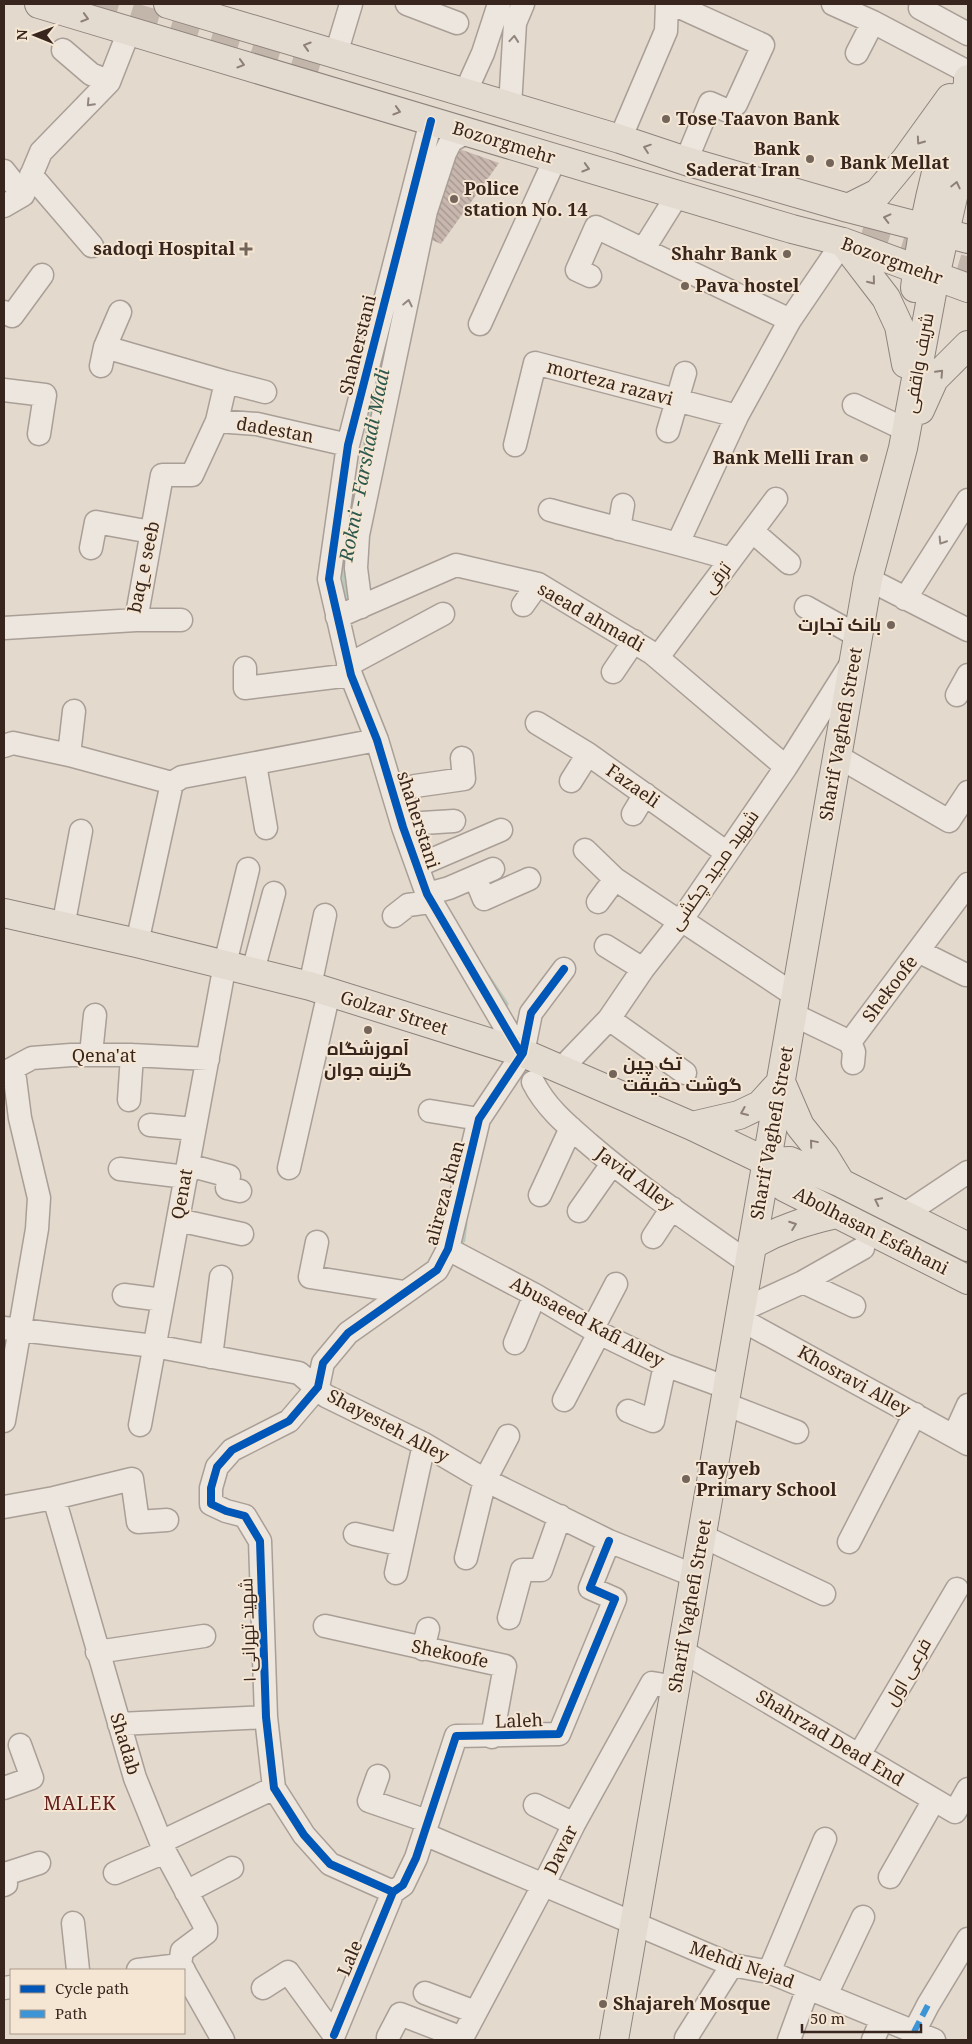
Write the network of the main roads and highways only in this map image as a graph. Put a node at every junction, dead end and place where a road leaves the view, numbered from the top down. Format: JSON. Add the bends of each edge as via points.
{"nodes":[{"id":1,"x":39,"y":4,"type":"edge"},
{"id":2,"x":158,"y":4,"type":"edge"},
{"id":3,"x":168,"y":4,"type":"edge"},
{"id":4,"x":139,"y":34,"type":"junction"},
{"id":5,"x":968,"y":72,"type":"edge"},
{"id":6,"x":968,"y":79,"type":"edge"},
{"id":7,"x":967,"y":148,"type":"edge"},
{"id":8,"x":848,"y":208,"type":"junction"},
{"id":9,"x":946,"y":233,"type":"edge"},
{"id":10,"x":842,"y":242,"type":"junction"},
{"id":11,"x":926,"y":274,"type":"junction"},
{"id":12,"x":968,"y":288,"type":"edge"},
{"id":13,"x":968,"y":345,"type":"edge"},
{"id":14,"x":906,"y":364,"type":"junction"},
{"id":15,"x":902,"y":438,"type":"junction"},
{"id":16,"x":4,"y":912,"type":"edge"},
{"id":17,"x":781,"y":1082,"type":"junction"},
{"id":18,"x":692,"y":1126,"type":"junction"},
{"id":19,"x":767,"y":1162,"type":"junction"},
{"id":20,"x":841,"y":1183,"type":"junction"},
{"id":21,"x":836,"y":1214,"type":"junction"},
{"id":22,"x":968,"y":1247,"type":"edge"},
{"id":23,"x":751,"y":1254,"type":"junction"},
{"id":24,"x":968,"y":1280,"type":"edge"},
{"id":25,"x":614,"y":2040,"type":"edge"}],
"edges":[{"from":1,"to":4,"type":"main road","name":"Bozorgmehr","one_way":true},
{"from":2,"to":4,"type":"main road"},
{"from":8,"to":3,"type":"main road","name":"Bozorgmehr","one_way":true},
{"from":4,"to":10,"type":"main road","name":"Bozorgmehr","one_way":true,"via":[[792,230]]},
{"from":5,"to":8,"type":"main road","one_way":true,"via":[[878,193]]},
{"from":5,"to":9,"type":"main road","via":[[948,130]]},
{"from":6,"to":7,"type":"main road"},
{"from":9,"to":7,"type":"main road","one_way":true},
{"from":9,"to":8,"type":"main road","name":"Bozorgmehr","one_way":true},
{"from":9,"to":11,"type":"main road"},
{"from":10,"to":11,"type":"main road","name":"Bozorgmehr"},
{"from":10,"to":14,"type":"main road","one_way":true,"via":[[886,298],[899,326]]},
{"from":11,"to":12,"type":"main road","name":"Bozorgmehr"},
{"from":11,"to":14,"type":"main road","name":"Sharif Vaghefi Street"},
{"from":11,"to":15,"type":"main road","name":"شریف واقفی"},
{"from":15,"to":13,"type":"main road","one_way":true,"via":[[934,379]]},
{"from":14,"to":15,"type":"main road","name":"Sharif Vaghefi Street"},
{"from":15,"to":17,"type":"main road","name":"Sharif Vaghefi Street","via":[[868,579]]},
{"from":16,"to":18,"type":"main road","name":"Golzar Street","via":[[319,989],[522,1053]]},
{"from":17,"to":18,"type":"main road","one_way":true,"via":[[760,1105],[738,1115]]},
{"from":17,"to":19,"type":"main road","name":"Sharif Vaghefi Street"},
{"from":20,"to":17,"type":"main road","one_way":true,"via":[[800,1126]]},
{"from":18,"to":19,"type":"main road","name":"Golzar Street"},
{"from":19,"to":20,"type":"main road","name":"Abolhasan Esfahani","via":[[790,1160]]},
{"from":19,"to":21,"type":"main road","name":"Abolhasan Esfahani","via":[[784,1187]]},
{"from":19,"to":23,"type":"main road","name":"Sharif Vaghefi Street"},
{"from":22,"to":20,"type":"main road","name":"Abolhasan Esfahani","one_way":true},
{"from":23,"to":21,"type":"main road","one_way":true,"via":[[776,1232]]},
{"from":21,"to":24,"type":"main road","name":"Abolhasan Esfahani"},
{"from":23,"to":25,"type":"main road","name":"Sharif Vaghefi Street"}]}
